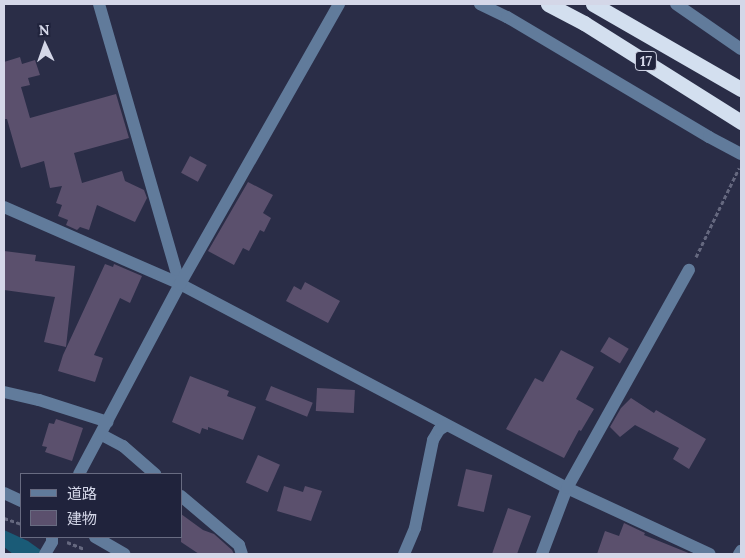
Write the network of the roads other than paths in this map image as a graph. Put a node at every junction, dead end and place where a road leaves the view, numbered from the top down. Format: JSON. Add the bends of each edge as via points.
{"nodes":[{"id":1,"x":99,"y":4,"type":"edge"},
{"id":2,"x":339,"y":4,"type":"edge"},
{"id":3,"x":480,"y":4,"type":"edge"},
{"id":4,"x":548,"y":4,"type":"edge"},
{"id":5,"x":593,"y":4,"type":"edge"},
{"id":6,"x":676,"y":4,"type":"edge"},
{"id":7,"x":741,"y":49,"type":"edge"},
{"id":8,"x":741,"y":89,"type":"edge"},
{"id":9,"x":741,"y":122,"type":"edge"},
{"id":10,"x":741,"y":154,"type":"edge"},
{"id":11,"x":4,"y":207,"type":"edge"},
{"id":12,"x":688,"y":270,"type":"road end"},
{"id":13,"x":180,"y":284,"type":"junction"},
{"id":14,"x":4,"y":392,"type":"edge"},
{"id":15,"x":108,"y":422,"type":"junction"},
{"id":16,"x":447,"y":425,"type":"junction"},
{"id":17,"x":102,"y":434,"type":"junction"},
{"id":18,"x":80,"y":473,"type":"edge"},
{"id":19,"x":154,"y":473,"type":"edge"},
{"id":20,"x":567,"y":488,"type":"junction"},
{"id":21,"x":4,"y":494,"type":"edge"},
{"id":22,"x":182,"y":497,"type":"edge"},
{"id":23,"x":20,"y":501,"type":"edge"},
{"id":24,"x":97,"y":538,"type":"edge"},
{"id":25,"x":56,"y":540,"type":"edge"},
{"id":26,"x":45,"y":554,"type":"edge"},
{"id":27,"x":125,"y":554,"type":"edge"},
{"id":28,"x":242,"y":554,"type":"edge"},
{"id":29,"x":404,"y":554,"type":"edge"},
{"id":30,"x":542,"y":554,"type":"edge"},
{"id":31,"x":710,"y":554,"type":"edge"}],
"edges":[{"from":1,"to":13,"type":"street"},
{"from":2,"to":13,"type":"street"},
{"from":3,"to":10,"type":"street","via":[[508,17]]},
{"from":4,"to":9,"type":"highway","number":"17","via":[[584,23]]},
{"from":5,"to":8,"type":"highway","number":"17"},
{"from":6,"to":7,"type":"street"},
{"from":11,"to":13,"type":"street"},
{"from":12,"to":20,"type":"street"},
{"from":13,"to":15,"type":"street"},
{"from":13,"to":16,"type":"street"},
{"from":14,"to":15,"type":"street"},
{"from":15,"to":17,"type":"street"},
{"from":16,"to":20,"type":"street"},
{"from":16,"to":29,"type":"street","via":[[433,440],[415,528]]},
{"from":17,"to":18,"type":"street"},
{"from":17,"to":19,"type":"street","via":[[123,446]]},
{"from":20,"to":30,"type":"street"},
{"from":20,"to":31,"type":"street"},
{"from":21,"to":23,"type":"street"},
{"from":22,"to":28,"type":"street","via":[[239,545]]},
{"from":24,"to":27,"type":"street"},
{"from":25,"to":26,"type":"street"}]}
